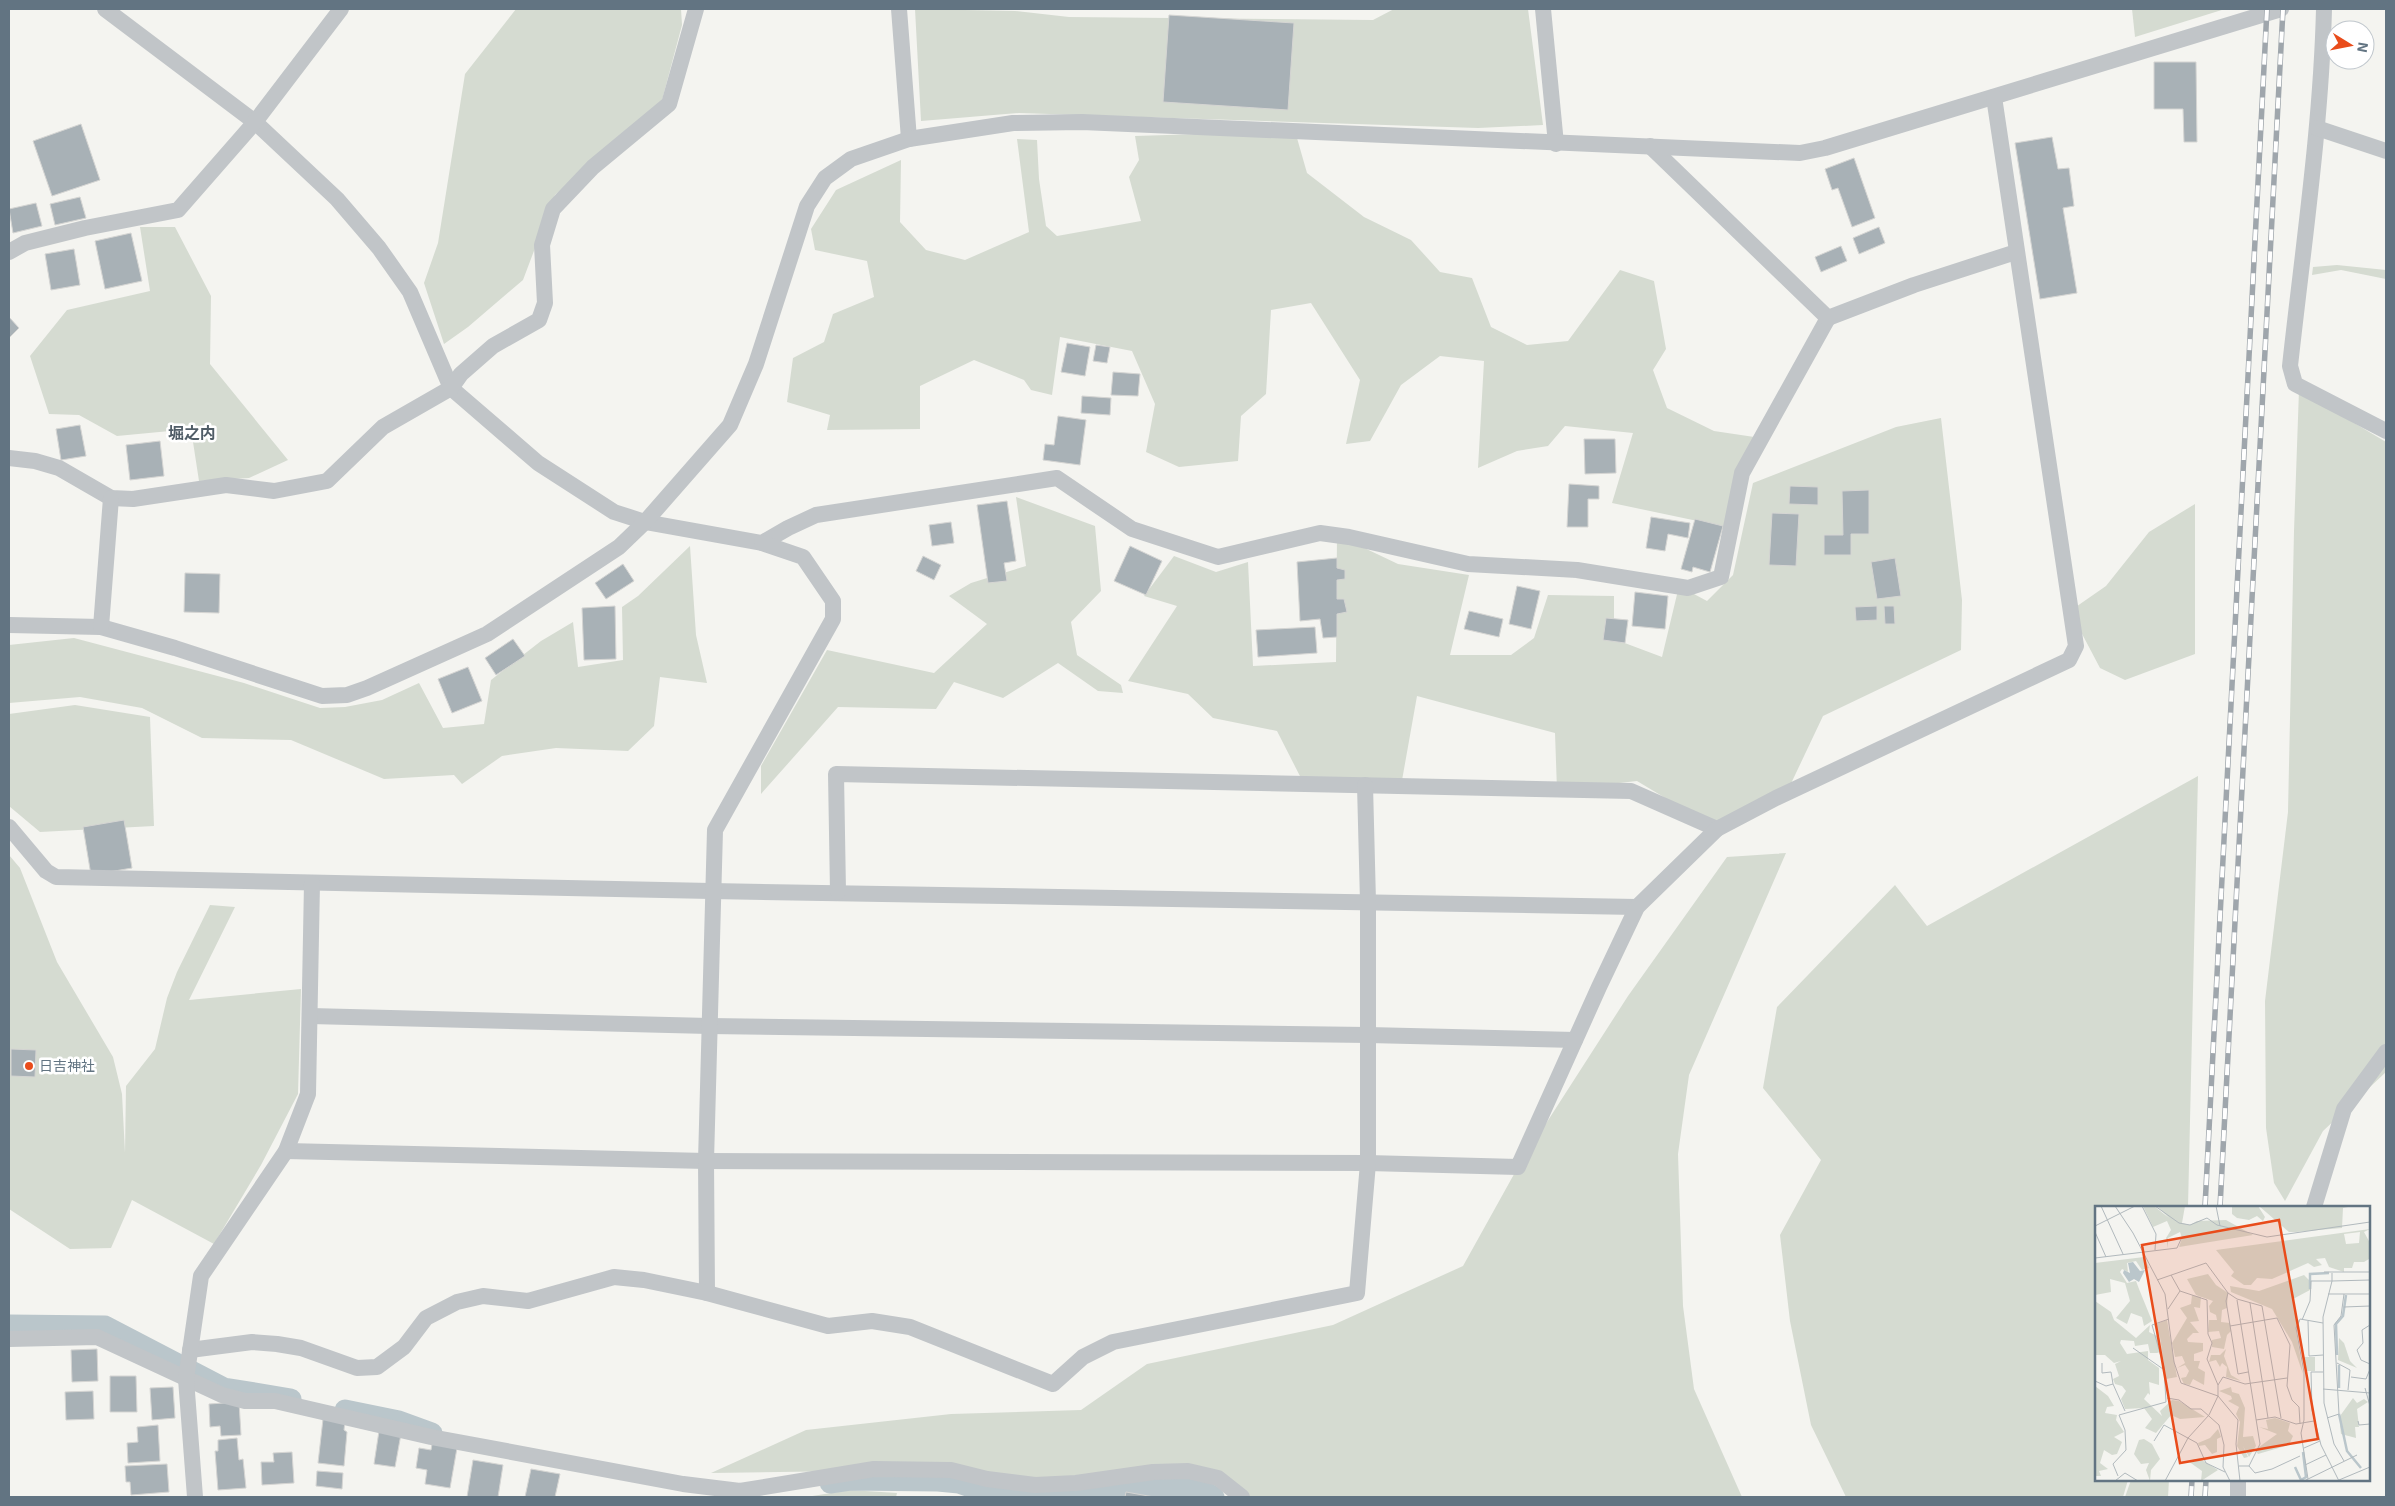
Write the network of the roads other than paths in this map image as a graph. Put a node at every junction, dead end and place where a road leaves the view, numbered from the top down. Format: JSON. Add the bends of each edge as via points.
{"nodes":[{"id":1,"x":105,"y":9,"type":"edge"},
{"id":2,"x":341,"y":9,"type":"edge"},
{"id":3,"x":696,"y":9,"type":"edge"},
{"id":4,"x":899,"y":9,"type":"edge"},
{"id":5,"x":1543,"y":9,"type":"edge"},
{"id":6,"x":2281,"y":9,"type":"edge"},
{"id":7,"x":2324,"y":9,"type":"edge"},
{"id":8,"x":1994,"y":97,"type":"junction"},
{"id":9,"x":255,"y":122,"type":"junction"},
{"id":10,"x":2317,"y":128,"type":"junction"},
{"id":11,"x":909,"y":139,"type":"junction"},
{"id":12,"x":1556,"y":144,"type":"junction"},
{"id":13,"x":1650,"y":146,"type":"junction"},
{"id":14,"x":2386,"y":151,"type":"edge"},
{"id":15,"x":9,"y":252,"type":"edge"},
{"id":16,"x":2016,"y":252,"type":"junction"},
{"id":17,"x":1828,"y":318,"type":"junction"},
{"id":18,"x":451,"y":388,"type":"junction"},
{"id":19,"x":2386,"y":431,"type":"edge"},
{"id":20,"x":9,"y":458,"type":"edge"},
{"id":21,"x":111,"y":498,"type":"junction"},
{"id":22,"x":645,"y":522,"type":"junction"},
{"id":23,"x":762,"y":543,"type":"junction"},
{"id":24,"x":9,"y":625,"type":"edge"},
{"id":25,"x":101,"y":627,"type":"junction"},
{"id":26,"x":1365,"y":785,"type":"junction"},
{"id":27,"x":9,"y":827,"type":"edge"},
{"id":28,"x":1717,"y":829,"type":"junction"},
{"id":29,"x":312,"y":883,"type":"junction"},
{"id":30,"x":711,"y":891,"type":"junction"},
{"id":31,"x":838,"y":892,"type":"junction"},
{"id":32,"x":1368,"y":902,"type":"junction"},
{"id":33,"x":1637,"y":907,"type":"junction"},
{"id":34,"x":310,"y":1016,"type":"junction"},
{"id":35,"x":709,"y":1026,"type":"junction"},
{"id":36,"x":1368,"y":1035,"type":"junction"},
{"id":37,"x":1575,"y":1040,"type":"junction"},
{"id":38,"x":2386,"y":1052,"type":"edge"},
{"id":39,"x":286,"y":1151,"type":"junction"},
{"id":40,"x":706,"y":1161,"type":"junction"},
{"id":41,"x":1368,"y":1163,"type":"junction"},
{"id":42,"x":2314,"y":1206,"type":"edge"},
{"id":43,"x":708,"y":1293,"type":"junction"},
{"id":44,"x":9,"y":1339,"type":"edge"},
{"id":45,"x":190,"y":1350,"type":"junction"},
{"id":46,"x":186,"y":1379,"type":"junction"},
{"id":47,"x":2238,"y":1481,"type":"edge"},
{"id":48,"x":195,"y":1497,"type":"edge"},
{"id":49,"x":1242,"y":1497,"type":"edge"},
{"id":50,"x":2238,"y":1497,"type":"edge"}],
"edges":[{"from":1,"to":9,"type":"street"},
{"from":2,"to":9,"type":"street"},
{"from":3,"to":18,"type":"street","via":[[669,104],[593,166],[553,209],[542,245],[545,303],[539,320],[493,346]]},
{"from":4,"to":11,"type":"street"},
{"from":5,"to":12,"type":"street"},
{"from":6,"to":8,"type":"street"},
{"from":7,"to":10,"type":"street"},
{"from":8,"to":13,"type":"street","via":[[1800,153]]},
{"from":8,"to":16,"type":"street"},
{"from":9,"to":15,"type":"street","via":[[178,210],[84,228],[25,243]]},
{"from":9,"to":18,"type":"street","via":[[337,200],[379,248],[410,292]]},
{"from":10,"to":14,"type":"street"},
{"from":10,"to":19,"type":"street","via":[[2290,366],[2295,384]]},
{"from":11,"to":12,"type":"street","via":[[1013,123],[1082,122],[1506,139]]},
{"from":11,"to":22,"type":"street","via":[[851,159],[825,178],[807,206],[756,364],[730,425]]},
{"from":12,"to":13,"type":"street"},
{"from":13,"to":17,"type":"street"},
{"from":16,"to":17,"type":"street","via":[[1914,285]]},
{"from":16,"to":28,"type":"street","via":[[2076,646],[2069,660]]},
{"from":17,"to":23,"type":"street","via":[[1742,473],[1720,577],[1688,588],[1577,570],[1468,564],[1320,533],[1218,557],[1132,529],[1057,478],[816,516]]},
{"from":18,"to":21,"type":"street","via":[[383,427],[326,481],[274,492],[226,485]]},
{"from":18,"to":22,"type":"street","via":[[538,463],[614,512]]},
{"from":20,"to":21,"type":"street","via":[[59,468]]},
{"from":21,"to":25,"type":"street"},
{"from":22,"to":23,"type":"street"},
{"from":22,"to":25,"type":"street","via":[[618,547],[487,634],[347,695],[322,696]]},
{"from":23,"to":30,"type":"street","via":[[803,557],[833,601],[834,619],[714,830]]},
{"from":24,"to":25,"type":"street"},
{"from":26,"to":28,"type":"street","via":[[1631,791]]},
{"from":26,"to":31,"type":"street","via":[[836,774]]},
{"from":26,"to":32,"type":"street"},
{"from":27,"to":29,"type":"street","via":[[46,871],[56,877]]},
{"from":28,"to":33,"type":"street"},
{"from":29,"to":30,"type":"street"},
{"from":29,"to":34,"type":"street"},
{"from":30,"to":31,"type":"street"},
{"from":30,"to":35,"type":"street"},
{"from":31,"to":32,"type":"street"},
{"from":32,"to":33,"type":"street"},
{"from":32,"to":36,"type":"street"},
{"from":33,"to":37,"type":"street"},
{"from":34,"to":35,"type":"street"},
{"from":34,"to":39,"type":"street","via":[[308,1094]]},
{"from":35,"to":36,"type":"street"},
{"from":35,"to":40,"type":"street"},
{"from":36,"to":37,"type":"street"},
{"from":36,"to":41,"type":"street"},
{"from":37,"to":41,"type":"street","via":[[1518,1167]]},
{"from":38,"to":42,"type":"street","via":[[2344,1108]]},
{"from":39,"to":40,"type":"street"},
{"from":39,"to":45,"type":"street","via":[[201,1276]]},
{"from":40,"to":41,"type":"street"},
{"from":40,"to":43,"type":"street"},
{"from":41,"to":43,"type":"street","via":[[1357,1293],[1113,1342],[1082,1357],[1053,1384],[910,1328],[872,1321],[828,1326]]},
{"from":43,"to":45,"type":"street","via":[[614,1277],[528,1301],[483,1296],[457,1302],[426,1318],[404,1347],[376,1367],[356,1368],[300,1348],[277,1344],[252,1342]]},
{"from":44,"to":46,"type":"street","via":[[97,1338]]},
{"from":45,"to":46,"type":"street"},
{"from":46,"to":48,"type":"street"},
{"from":46,"to":49,"type":"street","via":[[245,1401],[275,1401],[432,1437],[683,1484],[740,1490],[874,1469],[951,1470],[1034,1485],[1188,1471],[1218,1478]]},
{"from":47,"to":50,"type":"street"}]}
